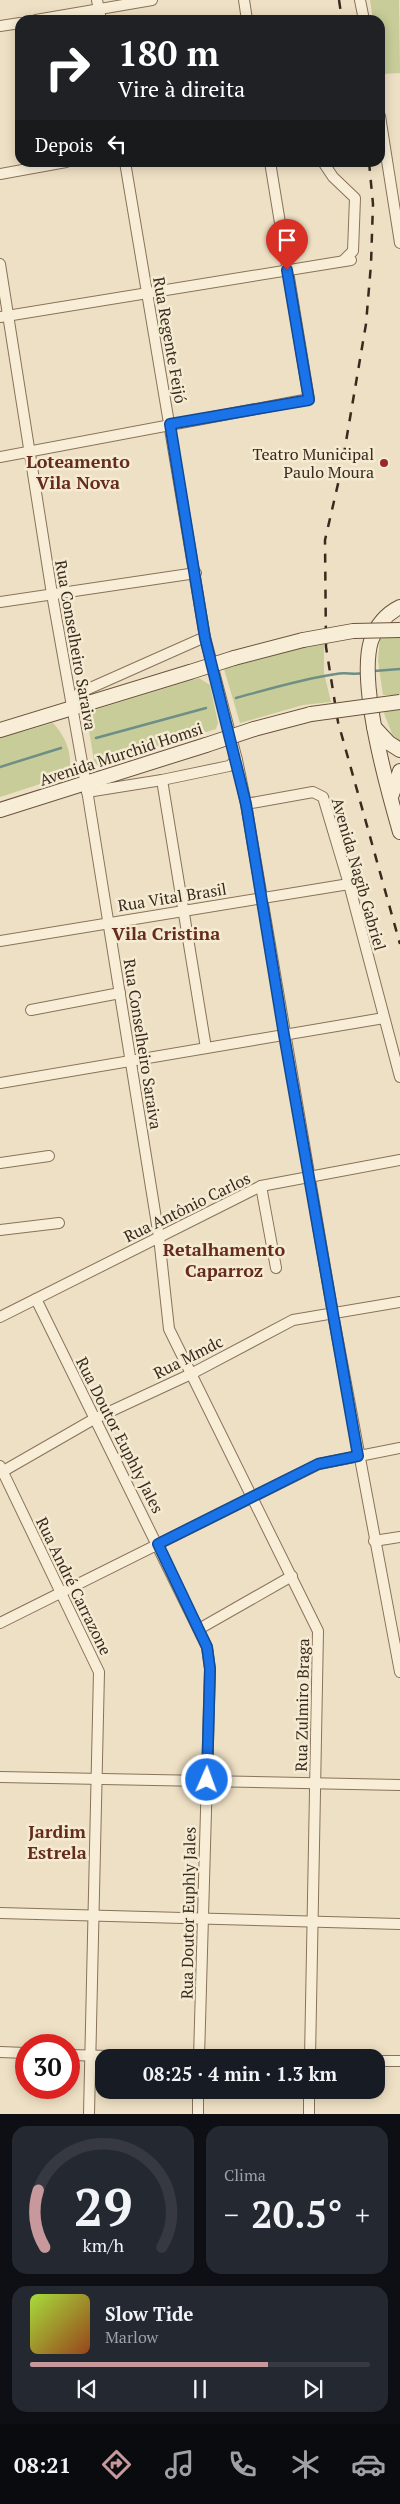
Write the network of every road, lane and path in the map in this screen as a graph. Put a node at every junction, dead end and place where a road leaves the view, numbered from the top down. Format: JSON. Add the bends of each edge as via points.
{"nodes":[{"id":1,"x":152,"y":0,"type":"edge"},
{"id":2,"x":244,"y":0,"type":"edge"},
{"id":3,"x":360,"y":0,"type":"edge"},
{"id":4,"x":98,"y":4,"type":"edge"},
{"id":5,"x":55,"y":15,"type":"edge"},
{"id":6,"x":246,"y":15,"type":"edge"},
{"id":7,"x":363,"y":15,"type":"edge"},
{"id":8,"x":15,"y":24,"type":"edge"},
{"id":9,"x":0,"y":26,"type":"edge"},
{"id":10,"x":385,"y":148,"type":"edge"},
{"id":11,"x":38,"y":167,"type":"edge"},
{"id":12,"x":126,"y":167,"type":"edge"},
{"id":13,"x":271,"y":167,"type":"edge"},
{"id":14,"x":326,"y":167,"type":"edge"},
{"id":15,"x":0,"y":174,"type":"edge"},
{"id":16,"x":400,"y":243,"type":"edge"},
{"id":17,"x":0,"y":264,"type":"edge"},
{"id":18,"x":287,"y":270,"type":"junction"},
{"id":19,"x":146,"y":293,"type":"junction"},
{"id":20,"x":4,"y":317,"type":"edge"},
{"id":21,"x":170,"y":424,"type":"junction"},
{"id":22,"x":30,"y":452,"type":"junction"},
{"id":23,"x":0,"y":457,"type":"edge"},
{"id":24,"x":196,"y":573,"type":"junction"},
{"id":25,"x":52,"y":594,"type":"junction"},
{"id":26,"x":0,"y":602,"type":"edge"},
{"id":27,"x":400,"y":607,"type":"edge"},
{"id":28,"x":400,"y":630,"type":"edge"},
{"id":29,"x":205,"y":638,"type":"junction"},
{"id":30,"x":400,"y":702,"type":"edge"},
{"id":31,"x":71,"y":710,"type":"junction"},
{"id":32,"x":374,"y":726,"type":"junction"},
{"id":33,"x":0,"y":730,"type":"edge"},
{"id":34,"x":400,"y":750,"type":"edge"},
{"id":35,"x":237,"y":760,"type":"junction"},
{"id":36,"x":400,"y":771,"type":"edge"},
{"id":37,"x":162,"y":780,"type":"junction"},
{"id":38,"x":87,"y":788,"type":"junction"},
{"id":39,"x":390,"y":798,"type":"junction"},
{"id":40,"x":246,"y":804,"type":"junction"},
{"id":41,"x":0,"y":810,"type":"edge"},
{"id":42,"x":400,"y":832,"type":"edge"},
{"id":43,"x":349,"y":884,"type":"junction"},
{"id":44,"x":261,"y":898,"type":"junction"},
{"id":45,"x":183,"y":911,"type":"junction"},
{"id":46,"x":108,"y":923,"type":"junction"},
{"id":47,"x":0,"y":941,"type":"edge"},
{"id":48,"x":120,"y":993,"type":"junction"},
{"id":49,"x":31,"y":1010,"type":"dead end"},
{"id":50,"x":384,"y":1018,"type":"junction"},
{"id":51,"x":284,"y":1035,"type":"junction"},
{"id":52,"x":206,"y":1048,"type":"junction"},
{"id":53,"x":131,"y":1061,"type":"junction"},
{"id":54,"x":400,"y":1077,"type":"edge"},
{"id":55,"x":0,"y":1083,"type":"edge"},
{"id":56,"x":49,"y":1156,"type":"dead end"},
{"id":57,"x":400,"y":1160,"type":"edge"},
{"id":58,"x":0,"y":1163,"type":"edge"},
{"id":59,"x":309,"y":1177,"type":"junction"},
{"id":60,"x":261,"y":1186,"type":"junction"},
{"id":61,"x":60,"y":1223,"type":"dead end"},
{"id":62,"x":0,"y":1230,"type":"edge"},
{"id":63,"x":160,"y":1237,"type":"junction"},
{"id":64,"x":276,"y":1268,"type":"dead end"},
{"id":65,"x":36,"y":1299,"type":"junction"},
{"id":66,"x":400,"y":1302,"type":"edge"},
{"id":67,"x":333,"y":1314,"type":"junction"},
{"id":68,"x":0,"y":1317,"type":"edge"},
{"id":69,"x":191,"y":1374,"type":"junction"},
{"id":70,"x":94,"y":1419,"type":"junction"},
{"id":71,"x":400,"y":1448,"type":"edge"},
{"id":72,"x":358,"y":1456,"type":"junction"},
{"id":73,"x":1,"y":1470,"type":"edge"},
{"id":74,"x":253,"y":1497,"type":"junction"},
{"id":75,"x":400,"y":1538,"type":"edge"},
{"id":76,"x":374,"y":1541,"type":"junction"},
{"id":77,"x":158,"y":1544,"type":"junction"},
{"id":78,"x":292,"y":1576,"type":"junction"},
{"id":79,"x":61,"y":1592,"type":"junction"},
{"id":80,"x":0,"y":1623,"type":"edge"},
{"id":81,"x":199,"y":1629,"type":"junction"},
{"id":82,"x":400,"y":1672,"type":"edge"},
{"id":83,"x":0,"y":1777,"type":"edge"},
{"id":84,"x":97,"y":1780,"type":"junction"},
{"id":85,"x":207,"y":1780,"type":"junction"},
{"id":86,"x":315,"y":1782,"type":"junction"},
{"id":87,"x":400,"y":1785,"type":"edge"},
{"id":88,"x":0,"y":1913,"type":"edge"},
{"id":89,"x":94,"y":1916,"type":"junction"},
{"id":90,"x":203,"y":1917,"type":"junction"},
{"id":91,"x":313,"y":1922,"type":"junction"},
{"id":92,"x":400,"y":1924,"type":"edge"},
{"id":93,"x":199,"y":2049,"type":"edge"},
{"id":94,"x":310,"y":2049,"type":"edge"},
{"id":95,"x":0,"y":2052,"type":"edge"},
{"id":96,"x":15,"y":2053,"type":"edge"},
{"id":97,"x":80,"y":2056,"type":"edge"},
{"id":98,"x":91,"y":2056,"type":"junction"},
{"id":99,"x":95,"y":2056,"type":"edge"},
{"id":100,"x":385,"y":2061,"type":"edge"},
{"id":101,"x":400,"y":2061,"type":"edge"},
{"id":102,"x":198,"y":2099,"type":"edge"},
{"id":103,"x":310,"y":2099,"type":"edge"},
{"id":104,"x":90,"y":2114,"type":"edge"},
{"id":105,"x":198,"y":2114,"type":"edge"},
{"id":106,"x":309,"y":2114,"type":"edge"}],
"edges":[{"from":1,"to":4,"type":"street"},
{"from":2,"to":6,"type":"street"},
{"from":3,"to":7,"type":"street"},
{"from":4,"to":5,"type":"street"},
{"from":8,"to":9,"type":"street"},
{"from":10,"to":16,"type":"street"},
{"from":11,"to":15,"type":"street"},
{"from":12,"to":19,"type":"street","name":"Rua Regente Feijó"},
{"from":13,"to":18,"type":"street"},
{"from":14,"to":18,"type":"street","via":[[355,198],[353,251],[347,261]]},
{"from":17,"to":20,"type":"street","name":"Rua Conselheiro Saraiva"},
{"from":18,"to":19,"type":"street"},
{"from":18,"to":21,"type":"street","via":[[309,400]]},
{"from":19,"to":20,"type":"street"},
{"from":19,"to":21,"type":"street","name":"Rua Regente Feijó"},
{"from":20,"to":22,"type":"street","name":"Rua Conselheiro Saraiva"},
{"from":21,"to":22,"type":"street"},
{"from":21,"to":24,"type":"street","name":"Rua Regente Feijó"},
{"from":22,"to":23,"type":"street"},
{"from":22,"to":25,"type":"street","name":"Rua Conselheiro Saraiva"},
{"from":24,"to":25,"type":"street"},
{"from":24,"to":29,"type":"street","name":"Rua Regente Feijó"},
{"from":25,"to":26,"type":"street"},
{"from":25,"to":31,"type":"street","name":"Rua Conselheiro Saraiva"},
{"from":27,"to":32,"type":"main road","via":[[381,622],[371,640],[369,674]]},
{"from":28,"to":31,"type":"main road","bridge":true,"via":[[354,631],[304,640],[234,658]]},
{"from":29,"to":31,"type":"street","via":[[79,693]]},
{"from":29,"to":35,"type":"street","name":"Rua Regente Feijó"},
{"from":30,"to":38,"type":"main road","name":"Avenida Murchid Homsi","bridge":true,"via":[[311,714],[254,729]]},
{"from":31,"to":33,"type":"main road"},
{"from":31,"to":38,"type":"street","name":"Rua Conselheiro Saraiva"},
{"from":32,"to":34,"type":"main road"},
{"from":32,"to":39,"type":"main road"},
{"from":35,"to":37,"type":"street","via":[[229,766]]},
{"from":35,"to":40,"type":"street","name":"Rua Regente Feijó"},
{"from":36,"to":39,"type":"main road"},
{"from":37,"to":38,"type":"street"},
{"from":37,"to":45,"type":"street"},
{"from":38,"to":41,"type":"main road","name":"Avenida Murchid Homsi"},
{"from":38,"to":46,"type":"street","name":"Rua Conselheiro Saraiva"},
{"from":39,"to":42,"type":"main road"},
{"from":40,"to":43,"type":"street","name":"Avenida Nagib Gabriel","via":[[313,792],[321,794]]},
{"from":40,"to":44,"type":"street","name":"Rua Regente Feijó"},
{"from":43,"to":44,"type":"street","name":"Rua Vital Brasil"},
{"from":43,"to":50,"type":"street","name":"Avenida Nagib Gabriel"},
{"from":44,"to":45,"type":"street","name":"Rua Vital Brasil"},
{"from":44,"to":51,"type":"street","name":"Rua Regente Feijó"},
{"from":45,"to":46,"type":"street","name":"Rua Vital Brasil"},
{"from":45,"to":52,"type":"street"},
{"from":46,"to":47,"type":"street","name":"Rua Vital Brasil"},
{"from":46,"to":48,"type":"street","name":"Rua Conselheiro Saraiva"},
{"from":48,"to":49,"type":"street"},
{"from":48,"to":53,"type":"street","name":"Rua Conselheiro Saraiva"},
{"from":50,"to":51,"type":"street"},
{"from":50,"to":54,"type":"street","name":"Avenida Nagib Gabriel"},
{"from":51,"to":52,"type":"street"},
{"from":51,"to":59,"type":"street","name":"Rua Regente Feijó"},
{"from":52,"to":53,"type":"street"},
{"from":53,"to":55,"type":"street"},
{"from":53,"to":63,"type":"street","name":"Rua Conselheiro Saraiva"},
{"from":56,"to":58,"type":"street"},
{"from":57,"to":59,"type":"street","name":"Rua Antônio Carlos"},
{"from":59,"to":60,"type":"street","name":"Rua Antônio Carlos"},
{"from":59,"to":67,"type":"street","name":"Rua Regente Feijó"},
{"from":60,"to":63,"type":"street","name":"Rua Antônio Carlos"},
{"from":60,"to":64,"type":"street"},
{"from":61,"to":62,"type":"street"},
{"from":63,"to":65,"type":"street","name":"Rua Antônio Carlos"},
{"from":63,"to":69,"type":"street","name":"Rua Zulmiro Braga","via":[[169,1329]]},
{"from":65,"to":68,"type":"street","name":"Rua Antônio Carlos"},
{"from":65,"to":70,"type":"street","name":"Rua Doutor Euphly Jales"},
{"from":66,"to":67,"type":"street","name":"Rua Mmdc"},
{"from":67,"to":69,"type":"street","name":"Rua Mmdc","via":[[294,1320]]},
{"from":67,"to":72,"type":"street","name":"Rua Regente Feijó"},
{"from":69,"to":70,"type":"street","name":"Rua Mmdc"},
{"from":69,"to":74,"type":"street","name":"Rua Zulmiro Braga"},
{"from":70,"to":73,"type":"street","name":"Rua Mmdc"},
{"from":70,"to":77,"type":"street","name":"Rua Doutor Euphly Jales"},
{"from":71,"to":72,"type":"street"},
{"from":72,"to":74,"type":"street","via":[[318,1464]]},
{"from":72,"to":76,"type":"street","name":"Rua Regente Feijó"},
{"from":73,"to":79,"type":"street","name":"Rua André Carrazone"},
{"from":74,"to":77,"type":"street"},
{"from":74,"to":78,"type":"street","name":"Rua Zulmiro Braga"},
{"from":75,"to":76,"type":"street"},
{"from":76,"to":82,"type":"street","name":"Rua Regente Feijó"},
{"from":77,"to":79,"type":"street"},
{"from":77,"to":81,"type":"street","name":"Rua Doutor Euphly Jales"},
{"from":78,"to":81,"type":"street"},
{"from":78,"to":86,"type":"street","name":"Rua Zulmiro Braga","via":[[318,1631]]},
{"from":79,"to":80,"type":"street"},
{"from":79,"to":84,"type":"street","name":"Rua André Carrazone","via":[[100,1672]]},
{"from":81,"to":85,"type":"street","name":"Rua Doutor Euphly Jales","via":[[207,1647],[210,1669]]},
{"from":83,"to":84,"type":"street"},
{"from":84,"to":85,"type":"street"},
{"from":84,"to":89,"type":"street","name":"Rua André Carrazone"},
{"from":85,"to":86,"type":"street"},
{"from":85,"to":90,"type":"street","name":"Rua Doutor Euphly Jales"},
{"from":86,"to":87,"type":"street"},
{"from":86,"to":91,"type":"street","name":"Rua Zulmiro Braga"},
{"from":88,"to":89,"type":"street"},
{"from":89,"to":90,"type":"street"},
{"from":89,"to":98,"type":"street","name":"Rua André Carrazone"},
{"from":90,"to":91,"type":"street"},
{"from":90,"to":93,"type":"street","name":"Rua Doutor Euphly Jales"},
{"from":91,"to":92,"type":"street"},
{"from":91,"to":94,"type":"street","name":"Rua Zulmiro Braga"},
{"from":95,"to":96,"type":"street"},
{"from":97,"to":98,"type":"street"},
{"from":98,"to":99,"type":"street"},
{"from":98,"to":104,"type":"street","name":"Rua André Carrazone"},
{"from":100,"to":101,"type":"street"},
{"from":102,"to":105,"type":"street"},
{"from":103,"to":106,"type":"street"}]}
